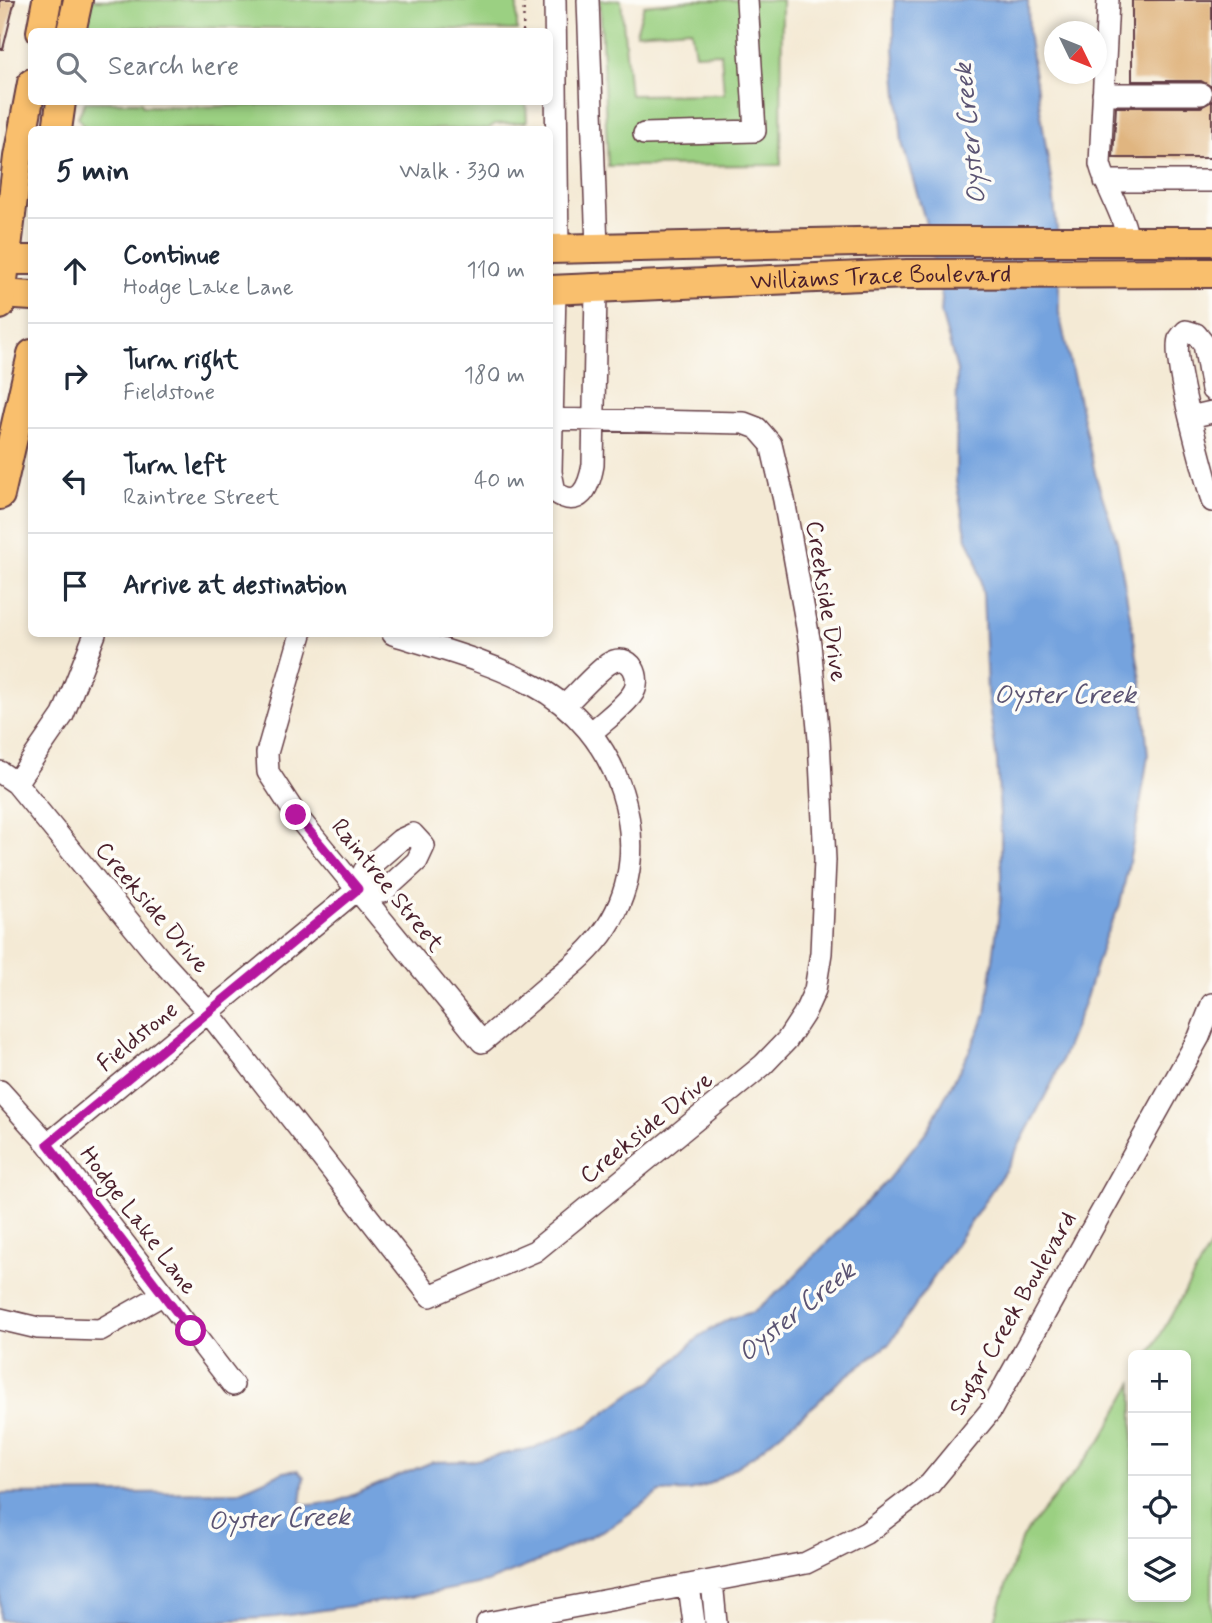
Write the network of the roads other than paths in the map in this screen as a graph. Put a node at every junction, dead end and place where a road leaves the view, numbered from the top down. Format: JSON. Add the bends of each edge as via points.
{"nodes":[{"id":1,"x":47,"y":0,"type":"edge"},
{"id":2,"x":78,"y":0,"type":"edge"},
{"id":3,"x":555,"y":0,"type":"edge"},
{"id":4,"x":588,"y":0,"type":"edge"},
{"id":5,"x":747,"y":0,"type":"edge"},
{"id":6,"x":1108,"y":0,"type":"edge"},
{"id":7,"x":42,"y":28,"type":"edge"},
{"id":8,"x":72,"y":28,"type":"edge"},
{"id":9,"x":553,"y":64,"type":"edge"},
{"id":10,"x":1103,"y":94,"type":"junction"},
{"id":11,"x":1201,"y":94,"type":"dead end"},
{"id":12,"x":28,"y":104,"type":"edge"},
{"id":13,"x":61,"y":105,"type":"edge"},
{"id":14,"x":552,"y":105,"type":"edge"},
{"id":15,"x":58,"y":126,"type":"edge"},
{"id":16,"x":551,"y":126,"type":"edge"},
{"id":17,"x":644,"y":134,"type":"dead end"},
{"id":18,"x":1105,"y":181,"type":"junction"},
{"id":19,"x":1212,"y":181,"type":"edge"},
{"id":20,"x":1212,"y":241,"type":"edge"},
{"id":21,"x":1128,"y":242,"type":"junction"},
{"id":22,"x":681,"y":247,"type":"junction"},
{"id":23,"x":597,"y":248,"type":"junction"},
{"id":24,"x":12,"y":260,"type":"edge"},
{"id":25,"x":553,"y":270,"type":"edge"},
{"id":26,"x":553,"y":270,"type":"edge"},
{"id":27,"x":553,"y":270,"type":"edge"},
{"id":28,"x":1212,"y":273,"type":"edge"},
{"id":29,"x":596,"y":289,"type":"junction"},
{"id":30,"x":28,"y":296,"type":"edge"},
{"id":31,"x":0,"y":298,"type":"edge"},
{"id":32,"x":28,"y":372,"type":"edge"},
{"id":33,"x":1212,"y":390,"type":"edge"},
{"id":34,"x":1212,"y":412,"type":"edge"},
{"id":35,"x":1190,"y":417,"type":"junction"},
{"id":36,"x":553,"y":419,"type":"edge"},
{"id":37,"x":594,"y":419,"type":"junction"},
{"id":38,"x":553,"y":487,"type":"edge"},
{"id":39,"x":0,"y":495,"type":"edge"},
{"id":40,"x":1212,"y":501,"type":"edge"},
{"id":41,"x":94,"y":637,"type":"edge"},
{"id":42,"x":300,"y":637,"type":"edge"},
{"id":43,"x":402,"y":637,"type":"edge"},
{"id":44,"x":565,"y":705,"type":"junction"},
{"id":45,"x":591,"y":733,"type":"junction"},
{"id":46,"x":8,"y":777,"type":"edge"},
{"id":47,"x":358,"y":889,"type":"junction"},
{"id":48,"x":1212,"y":1004,"type":"edge"},
{"id":49,"x":208,"y":1012,"type":"junction"},
{"id":50,"x":0,"y":1091,"type":"edge"},
{"id":51,"x":48,"y":1144,"type":"junction"},
{"id":52,"x":162,"y":1295,"type":"junction"},
{"id":53,"x":0,"y":1320,"type":"edge"},
{"id":54,"x":233,"y":1384,"type":"dead end"},
{"id":55,"x":712,"y":1581,"type":"junction"},
{"id":56,"x":689,"y":1586,"type":"junction"},
{"id":57,"x":487,"y":1623,"type":"edge"},
{"id":58,"x":694,"y":1623,"type":"edge"},
{"id":59,"x":716,"y":1623,"type":"edge"}],
"edges":[{"from":1,"to":7,"type":"main road"},
{"from":2,"to":8,"type":"main road"},
{"from":3,"to":9,"type":"street"},
{"from":4,"to":23,"type":"street"},
{"from":5,"to":17,"type":"street","via":[[755,131]]},
{"from":6,"to":10,"type":"street"},
{"from":10,"to":11,"type":"street"},
{"from":10,"to":18,"type":"street","via":[[1100,164]]},
{"from":12,"to":24,"type":"main road","via":[[18,157]]},
{"from":13,"to":15,"type":"main road"},
{"from":14,"to":16,"type":"street"},
{"from":18,"to":19,"type":"street"},
{"from":18,"to":21,"type":"street","via":[[1125,221]]},
{"from":20,"to":21,"type":"main road","name":"Williams Trace Boulevard"},
{"from":21,"to":22,"type":"main road","name":"Williams Trace Boulevard","via":[[902,241]]},
{"from":22,"to":23,"type":"main road","name":"Williams Trace Boulevard"},
{"from":22,"to":26,"type":"main road","via":[[646,264]]},
{"from":23,"to":25,"type":"main road","name":"Williams Trace Boulevard"},
{"from":24,"to":31,"type":"main road"},
{"from":27,"to":29,"type":"main road","name":"Williams Trace Boulevard"},
{"from":28,"to":29,"type":"main road","name":"Williams Trace Boulevard","via":[[907,274]]},
{"from":29,"to":37,"type":"street"},
{"from":30,"to":31,"type":"main road"},
{"from":32,"to":39,"type":"main road"},
{"from":33,"to":35,"type":"street","via":[[1204,344],[1186,331],[1177,353]]},
{"from":34,"to":35,"type":"street"},
{"from":35,"to":40,"type":"street"},
{"from":36,"to":37,"type":"street"},
{"from":37,"to":38,"type":"street","via":[[590,483],[570,499],[562,498]]},
{"from":37,"to":49,"type":"street","name":"Creekside Drive","via":[[744,423],[757,428],[771,443],[810,644],[819,739],[825,860],[821,953],[815,990],[804,1014],[763,1065],[534,1251],[430,1296]]},
{"from":41,"to":46,"type":"street","via":[[63,715]]},
{"from":42,"to":47,"type":"street","name":"Raintree Street","via":[[267,753],[268,772],[296,815]]},
{"from":43,"to":44,"type":"street","via":[[502,670]]},
{"from":44,"to":45,"type":"street"},
{"from":44,"to":45,"type":"street","via":[[609,663],[628,662],[636,670],[633,694]]},
{"from":45,"to":47,"type":"street","name":"Raintree Street","via":[[620,784],[628,811],[631,847],[624,887],[608,926],[588,952],[482,1042]]},
{"from":46,"to":49,"type":"street","name":"Creekside Drive"},
{"from":47,"to":49,"type":"street","name":"Fieldstone"},
{"from":48,"to":55,"type":"street","name":"Sugar Creek Boulevard","via":[[1199,1037],[991,1410],[930,1483],[866,1533],[806,1563]]},
{"from":49,"to":51,"type":"street","name":"Fieldstone"},
{"from":50,"to":51,"type":"street","name":"Hodge Lake Lane"},
{"from":51,"to":52,"type":"street","name":"Hodge Lake Lane"},
{"from":52,"to":53,"type":"street","via":[[100,1330],[38,1328]]},
{"from":52,"to":54,"type":"street","name":"Hodge Lake Lane"},
{"from":55,"to":56,"type":"street","name":"Sugar Creek Boulevard"},
{"from":55,"to":59,"type":"street"},
{"from":56,"to":57,"type":"street","name":"Sugar Creek Boulevard"},
{"from":56,"to":58,"type":"street"}]}
